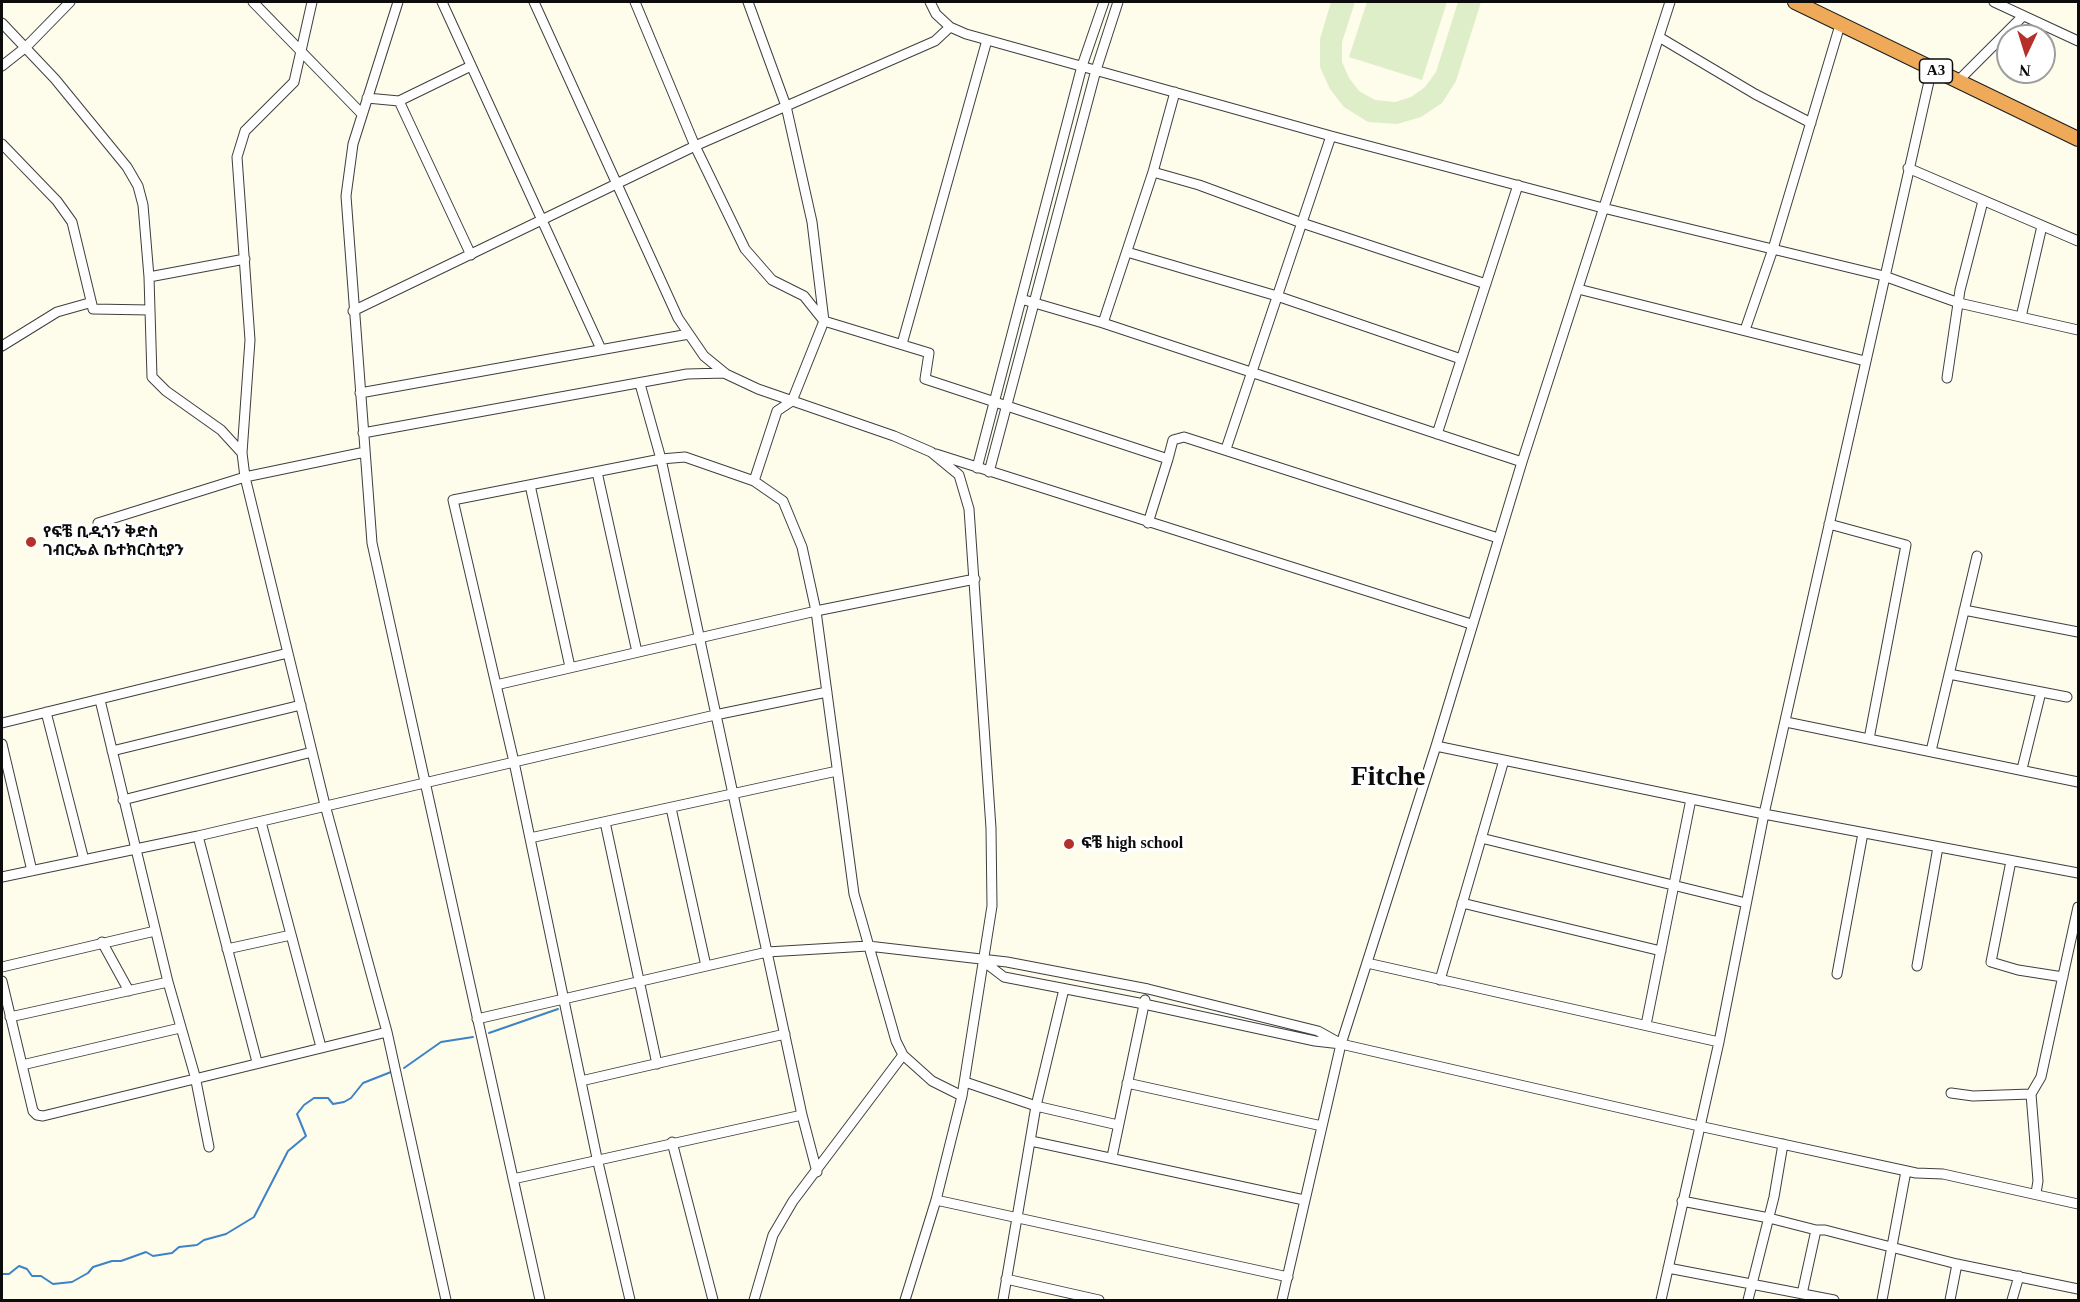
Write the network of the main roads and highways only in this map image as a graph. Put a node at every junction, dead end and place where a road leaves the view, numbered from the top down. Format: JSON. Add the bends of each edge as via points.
{"nodes":[{"id":1,"x":1795,"y":2,"type":"edge"},
{"id":2,"x":2079,"y":139,"type":"edge"}],
"edges":[{"from":1,"to":2,"type":"highway","number":"A3"}]}
